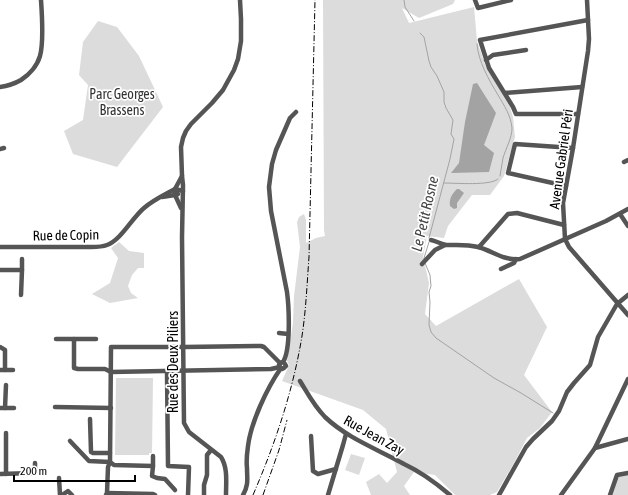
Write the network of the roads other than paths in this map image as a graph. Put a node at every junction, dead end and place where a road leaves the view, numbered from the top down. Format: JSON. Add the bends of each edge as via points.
{"nodes":[{"id":1,"x":41,"y":0,"type":"edge"},
{"id":2,"x":240,"y":0,"type":"edge"},
{"id":3,"x":475,"y":0,"type":"edge"},
{"id":4,"x":511,"y":0,"type":"edge"},
{"id":5,"x":587,"y":0,"type":"edge"},
{"id":6,"x":588,"y":20,"type":"junction"},
{"id":7,"x":526,"y":50,"type":"dead end"},
{"id":8,"x":486,"y":60,"type":"junction"},
{"id":9,"x":0,"y":87,"type":"edge"},
{"id":10,"x":582,"y":87,"type":"junction"},
{"id":11,"x":504,"y":93,"type":"junction"},
{"id":12,"x":296,"y":112,"type":"dead end"},
{"id":13,"x":578,"y":114,"type":"junction"},
{"id":14,"x":573,"y":148,"type":"junction"},
{"id":15,"x":182,"y":176,"type":"junction"},
{"id":16,"x":566,"y":186,"type":"junction"},
{"id":17,"x":175,"y":189,"type":"junction"},
{"id":18,"x":183,"y":191,"type":"junction"},
{"id":19,"x":175,"y":195,"type":"junction"},
{"id":20,"x":160,"y":197,"type":"junction"},
{"id":21,"x":628,"y":209,"type":"edge"},
{"id":22,"x":182,"y":211,"type":"junction"},
{"id":23,"x":620,"y":214,"type":"junction"},
{"id":24,"x":564,"y":225,"type":"junction"},
{"id":25,"x":628,"y":226,"type":"edge"},
{"id":26,"x":565,"y":239,"type":"junction"},
{"id":27,"x":431,"y":240,"type":"dead end"},
{"id":28,"x":445,"y":245,"type":"junction"},
{"id":29,"x":0,"y":247,"type":"edge"},
{"id":30,"x":479,"y":247,"type":"junction"},
{"id":31,"x":22,"y":259,"type":"dead end"},
{"id":32,"x":516,"y":259,"type":"junction"},
{"id":33,"x":422,"y":264,"type":"dead end"},
{"id":34,"x":501,"y":269,"type":"dead end"},
{"id":35,"x":0,"y":270,"type":"edge"},
{"id":36,"x":22,"y":270,"type":"junction"},
{"id":37,"x":21,"y":295,"type":"dead end"},
{"id":38,"x":628,"y":295,"type":"edge"},
{"id":39,"x":617,"y":304,"type":"junction"},
{"id":40,"x":628,"y":315,"type":"edge"},
{"id":41,"x":279,"y":333,"type":"dead end"},
{"id":42,"x":288,"y":334,"type":"junction"},
{"id":43,"x":56,"y":339,"type":"dead end"},
{"id":44,"x":74,"y":339,"type":"junction"},
{"id":45,"x":96,"y":339,"type":"dead end"},
{"id":46,"x":0,"y":347,"type":"edge"},
{"id":47,"x":184,"y":347,"type":"junction"},
{"id":48,"x":283,"y":366,"type":"junction"},
{"id":49,"x":2,"y":370,"type":"edge"},
{"id":50,"x":14,"y":370,"type":"dead end"},
{"id":51,"x":167,"y":371,"type":"junction"},
{"id":52,"x":184,"y":371,"type":"junction"},
{"id":53,"x":111,"y":372,"type":"junction"},
{"id":54,"x":628,"y":379,"type":"edge"},
{"id":55,"x":300,"y":381,"type":"tunnel mouth"},
{"id":56,"x":6,"y":385,"type":"dead end"},
{"id":57,"x":55,"y":407,"type":"dead end"},
{"id":58,"x":3,"y":408,"type":"edge"},
{"id":59,"x":14,"y":408,"type":"dead end"},
{"id":60,"x":111,"y":408,"type":"junction"},
{"id":61,"x":90,"y":419,"type":"dead end"},
{"id":62,"x":6,"y":433,"type":"dead end"},
{"id":63,"x":346,"y":434,"type":"junction"},
{"id":64,"x":311,"y":436,"type":"dead end"},
{"id":65,"x":628,"y":439,"type":"edge"},
{"id":66,"x":70,"y":441,"type":"dead end"},
{"id":67,"x":595,"y":448,"type":"junction"},
{"id":68,"x":211,"y":450,"type":"junction"},
{"id":69,"x":110,"y":453,"type":"junction"},
{"id":70,"x":153,"y":456,"type":"dead end"},
{"id":71,"x":110,"y":462,"type":"junction"},
{"id":72,"x":35,"y":463,"type":"dead end"},
{"id":73,"x":152,"y":466,"type":"junction"},
{"id":74,"x":336,"y":469,"type":"junction"},
{"id":75,"x":628,"y":472,"type":"edge"},
{"id":76,"x":0,"y":474,"type":"edge"},
{"id":77,"x":6,"y":474,"type":"junction"},
{"id":78,"x":58,"y":478,"type":"dead end"},
{"id":79,"x":175,"y":490,"type":"dead end"},
{"id":80,"x":106,"y":494,"type":"edge"},
{"id":81,"x":61,"y":495,"type":"edge"},
{"id":82,"x":72,"y":495,"type":"edge"},
{"id":83,"x":155,"y":495,"type":"edge"},
{"id":84,"x":188,"y":495,"type":"edge"},
{"id":85,"x":204,"y":495,"type":"edge"},
{"id":86,"x":226,"y":495,"type":"edge"},
{"id":87,"x":243,"y":495,"type":"edge"},
{"id":88,"x":328,"y":495,"type":"edge"},
{"id":89,"x":450,"y":495,"type":"edge"},
{"id":90,"x":499,"y":495,"type":"edge"},
{"id":91,"x":561,"y":495,"type":"edge"},
{"id":92,"x":610,"y":495,"type":"edge"}],
"edges":[{"from":1,"to":9,"type":"street","via":[[42,42],[36,65],[23,78]]},
{"from":2,"to":15,"type":"street","name":"Rue des Deux Piliers","via":[[241,41],[238,59],[223,90],[186,131],[181,147]]},
{"from":3,"to":4,"type":"street","via":[[478,8]]},
{"from":5,"to":6,"type":"street","name":"Avenue Gabriel Péri"},
{"from":6,"to":8,"type":"street","via":[[480,40]]},
{"from":6,"to":10,"type":"street","name":"Avenue Gabriel Péri","via":[[589,39]]},
{"from":7,"to":8,"type":"street","via":[[493,55]]},
{"from":8,"to":11,"type":"street"},
{"from":10,"to":11,"type":"street"},
{"from":10,"to":13,"type":"street","name":"Avenue Gabriel Péri"},
{"from":11,"to":13,"type":"street","via":[[516,114]]},
{"from":12,"to":42,"type":"street","via":[[290,118],[276,150],[269,187],[271,212],[287,292]]},
{"from":13,"to":14,"type":"street","name":"Avenue Gabriel Péri"},
{"from":14,"to":16,"type":"street","name":"Avenue Gabriel Péri"},
{"from":14,"to":16,"type":"street","via":[[515,144],[508,173]]},
{"from":15,"to":17,"type":"street","name":"Rue des Deux Piliers"},
{"from":15,"to":18,"type":"street","name":"Rue des Deux Piliers"},
{"from":16,"to":24,"type":"street","name":"Avenue Gabriel Péri","via":[[563,203]]},
{"from":17,"to":18,"type":"street"},
{"from":17,"to":19,"type":"street","name":"Rue des Deux Piliers"},
{"from":17,"to":20,"type":"street","name":"Rue de Copin"},
{"from":18,"to":19,"type":"street"},
{"from":18,"to":22,"type":"street","name":"Rue des Deux Piliers"},
{"from":19,"to":20,"type":"street"},
{"from":19,"to":22,"type":"street","name":"Rue des Deux Piliers"},
{"from":20,"to":29,"type":"street","name":"Rue de Copin","via":[[137,214],[114,241],[105,246]]},
{"from":21,"to":23,"type":"street"},
{"from":22,"to":47,"type":"street","name":"Rue des Deux Piliers"},
{"from":23,"to":25,"type":"street"},
{"from":23,"to":26,"type":"street"},
{"from":24,"to":26,"type":"street","name":"Avenue Gabriel Péri"},
{"from":24,"to":30,"type":"street","via":[[511,213]]},
{"from":26,"to":32,"type":"street","via":[[524,258]]},
{"from":26,"to":39,"type":"street","name":"Avenue Gabriel Péri"},
{"from":27,"to":28,"type":"street"},
{"from":28,"to":30,"type":"street","via":[[467,244]]},
{"from":28,"to":33,"type":"street","via":[[435,250]]},
{"from":30,"to":32,"type":"street","via":[[509,259]]},
{"from":31,"to":36,"type":"street"},
{"from":32,"to":34,"type":"street","via":[[514,263]]},
{"from":35,"to":36,"type":"street"},
{"from":36,"to":37,"type":"street"},
{"from":38,"to":39,"type":"street"},
{"from":39,"to":40,"type":"street","name":"Avenue Gabriel Péri"},
{"from":39,"to":90,"type":"street","via":[[598,337],[590,365],[567,392],[550,424],[526,447]]},
{"from":41,"to":42,"type":"street"},
{"from":42,"to":48,"type":"street"},
{"from":43,"to":44,"type":"street"},
{"from":44,"to":45,"type":"street"},
{"from":44,"to":53,"type":"street","via":[[74,368],[105,369]]},
{"from":46,"to":49,"type":"street","via":[[5,350]]},
{"from":47,"to":48,"type":"street","via":[[261,346]]},
{"from":47,"to":52,"type":"street","name":"Rue des Deux Piliers"},
{"from":47,"to":53,"type":"street","via":[[111,347]]},
{"from":48,"to":52,"type":"street","via":[[271,369]]},
{"from":48,"to":87,"type":"street","via":[[264,397],[250,434],[247,486]]},
{"from":49,"to":50,"type":"street"},
{"from":51,"to":52,"type":"street"},
{"from":51,"to":53,"type":"street"},
{"from":51,"to":84,"type":"street","via":[[168,466],[189,467]]},
{"from":52,"to":68,"type":"street","name":"Rue des Deux Piliers","via":[[184,423],[189,432]]},
{"from":53,"to":60,"type":"street"},
{"from":54,"to":67,"type":"street"},
{"from":55,"to":63,"type":"street","name":"Rue Jean Zay","via":[[318,409]]},
{"from":56,"to":58,"type":"street"},
{"from":57,"to":60,"type":"street"},
{"from":58,"to":59,"type":"street"},
{"from":60,"to":69,"type":"street"},
{"from":61,"to":69,"type":"street","via":[[90,452]]},
{"from":62,"to":77,"type":"street"},
{"from":63,"to":74,"type":"street"},
{"from":63,"to":89,"type":"street","name":"Rue Jean Zay","via":[[426,476]]},
{"from":64,"to":74,"type":"street","via":[[313,471],[318,474]]},
{"from":65,"to":67,"type":"street"},
{"from":66,"to":71,"type":"street","via":[[89,461]]},
{"from":67,"to":91,"type":"street"},
{"from":68,"to":85,"type":"street","via":[[207,455]]},
{"from":68,"to":86,"type":"street","name":"Rue des Deux Piliers","via":[[221,458],[225,466]]},
{"from":69,"to":71,"type":"street"},
{"from":70,"to":73,"type":"street"},
{"from":71,"to":73,"type":"street","via":[[114,465]]},
{"from":71,"to":80,"type":"street"},
{"from":72,"to":77,"type":"street","via":[[33,473]]},
{"from":73,"to":79,"type":"street","via":[[152,476],[165,479]]},
{"from":74,"to":88,"type":"street"},
{"from":75,"to":92,"type":"street","via":[[617,475]]},
{"from":76,"to":77,"type":"street"},
{"from":78,"to":81,"type":"street"},
{"from":80,"to":83,"type":"street"},
{"from":81,"to":82,"type":"street","via":[[68,491]]}]}
